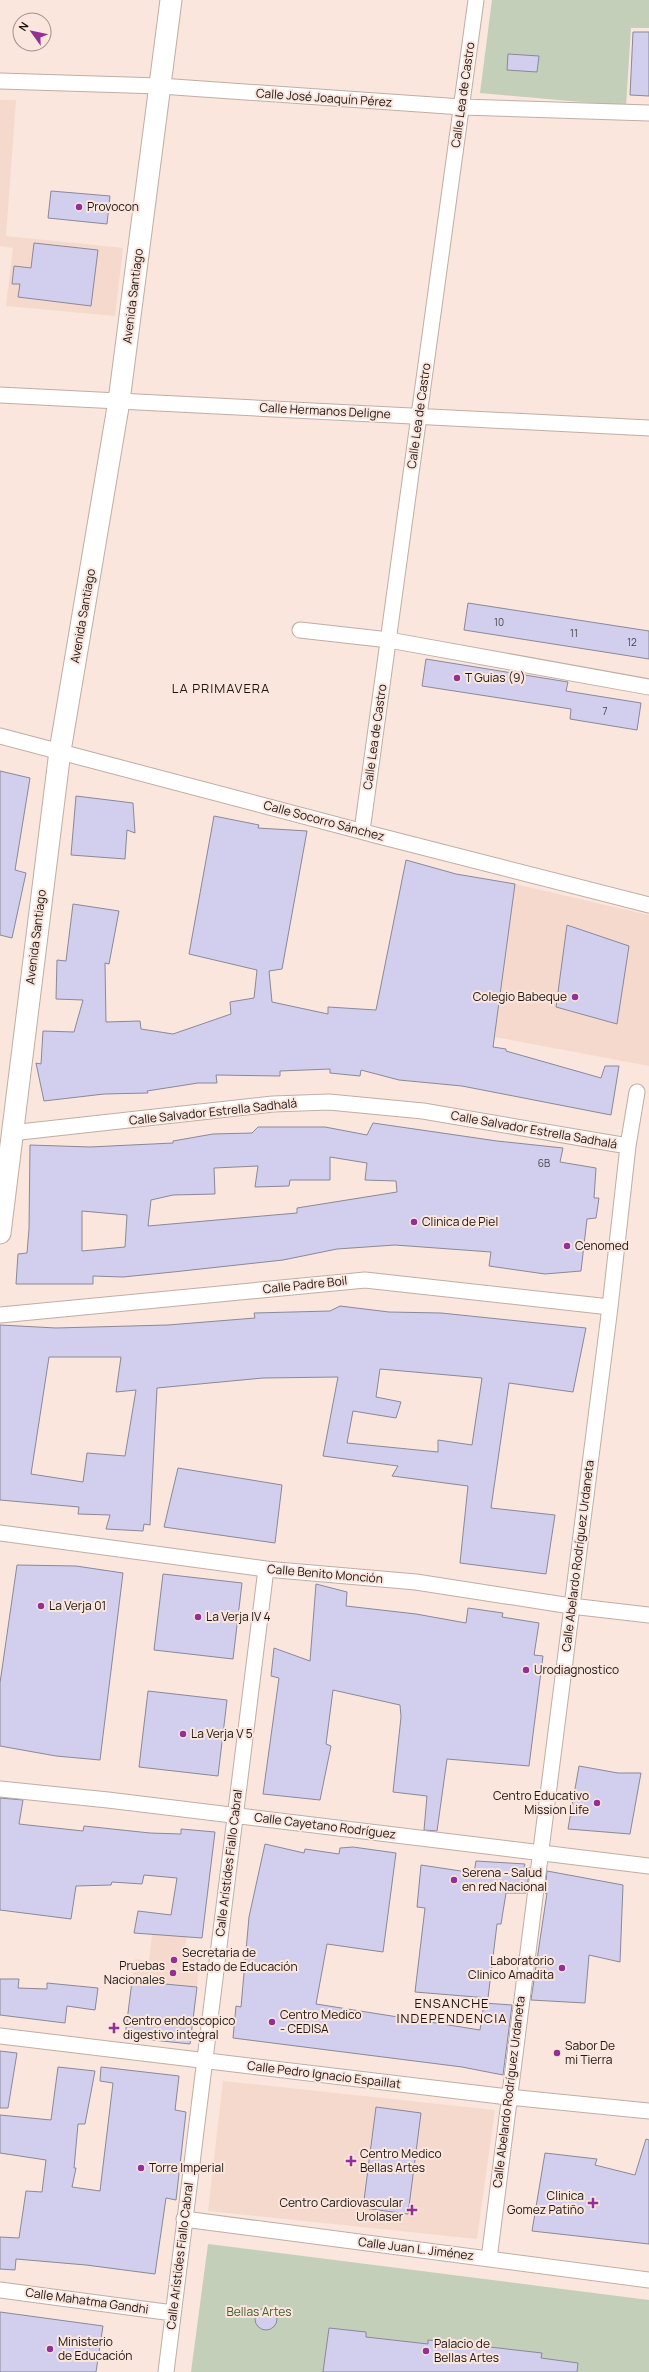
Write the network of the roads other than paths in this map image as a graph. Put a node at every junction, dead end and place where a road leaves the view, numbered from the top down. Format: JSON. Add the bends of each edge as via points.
{"nodes":[{"id":1,"x":171,"y":0,"type":"edge"},
{"id":2,"x":476,"y":0,"type":"edge"},
{"id":3,"x":0,"y":81,"type":"edge"},
{"id":4,"x":160,"y":86,"type":"junction"},
{"id":5,"x":462,"y":107,"type":"junction"},
{"id":6,"x":649,"y":113,"type":"edge"},
{"id":7,"x":0,"y":395,"type":"edge"},
{"id":8,"x":119,"y":401,"type":"junction"},
{"id":9,"x":419,"y":416,"type":"junction"},
{"id":10,"x":649,"y":428,"type":"edge"},
{"id":11,"x":300,"y":630,"type":"dead end"},
{"id":12,"x":389,"y":640,"type":"junction"},
{"id":13,"x":649,"y":687,"type":"edge"},
{"id":14,"x":0,"y":736,"type":"edge"},
{"id":15,"x":60,"y":751,"type":"junction"},
{"id":16,"x":362,"y":831,"type":"junction"},
{"id":17,"x":649,"y":905,"type":"edge"},
{"id":18,"x":637,"y":1092,"type":"dead end"},
{"id":19,"x":11,"y":1133,"type":"junction"},
{"id":20,"x":628,"y":1146,"type":"junction"},
{"id":21,"x":0,"y":1233,"type":"edge"},
{"id":22,"x":610,"y":1307,"type":"junction"},
{"id":23,"x":0,"y":1315,"type":"edge"},
{"id":24,"x":0,"y":1533,"type":"edge"},
{"id":25,"x":266,"y":1569,"type":"junction"},
{"id":26,"x":571,"y":1606,"type":"junction"},
{"id":27,"x":649,"y":1615,"type":"edge"},
{"id":28,"x":0,"y":1789,"type":"edge"},
{"id":29,"x":235,"y":1815,"type":"junction"},
{"id":30,"x":540,"y":1852,"type":"junction"},
{"id":31,"x":649,"y":1866,"type":"edge"},
{"id":32,"x":0,"y":2036,"type":"edge"},
{"id":33,"x":205,"y":2061,"type":"junction"},
{"id":34,"x":508,"y":2097,"type":"junction"},
{"id":35,"x":649,"y":2111,"type":"edge"},
{"id":36,"x":184,"y":2219,"type":"junction"},
{"id":37,"x":489,"y":2259,"type":"junction"},
{"id":38,"x":649,"y":2280,"type":"edge"},
{"id":39,"x":0,"y":2290,"type":"edge"},
{"id":40,"x":173,"y":2313,"type":"junction"},
{"id":41,"x":166,"y":2372,"type":"edge"}],
"edges":[{"from":1,"to":4,"type":"main road","name":"Avenida Santiago"},
{"from":2,"to":5,"type":"street","name":"Calle Lea de Castro"},
{"from":3,"to":4,"type":"street","name":"Calle José Joaquín Pérez"},
{"from":4,"to":5,"type":"street","name":"Calle José Joaquín Pérez"},
{"from":4,"to":8,"type":"main road","name":"Avenida Santiago"},
{"from":5,"to":6,"type":"street","name":"Calle José Joaquín Pérez"},
{"from":5,"to":9,"type":"street","name":"Calle Lea de Castro"},
{"from":7,"to":8,"type":"street","name":"Calle Hermanos Deligne"},
{"from":8,"to":9,"type":"street","name":"Calle Hermanos Deligne"},
{"from":8,"to":15,"type":"main road","name":"Avenida Santiago"},
{"from":9,"to":10,"type":"street","name":"Calle Hermanos Deligne"},
{"from":9,"to":12,"type":"street","name":"Calle Lea de Castro"},
{"from":11,"to":12,"type":"street"},
{"from":12,"to":13,"type":"street"},
{"from":12,"to":16,"type":"street","name":"Calle Lea de Castro"},
{"from":14,"to":15,"type":"street","name":"Calle Socorro Sánchez"},
{"from":15,"to":16,"type":"street","name":"Calle Socorro Sánchez"},
{"from":15,"to":19,"type":"main road","name":"Avenida Santiago"},
{"from":16,"to":17,"type":"street","name":"Calle Socorro Sánchez"},
{"from":18,"to":20,"type":"street","name":"Calle Abelardo Rodríguez Urdaneta"},
{"from":19,"to":20,"type":"street","name":"Calle Salvador Estrella Sadhalá","via":[[273,1104],[329,1102],[423,1111]]},
{"from":19,"to":21,"type":"main road","name":"Avenida Santiago"},
{"from":20,"to":22,"type":"street","name":"Calle Abelardo Rodríguez Urdaneta"},
{"from":22,"to":23,"type":"street","name":"Calle Padre Boil","via":[[364,1280]]},
{"from":22,"to":26,"type":"street","name":"Calle Abelardo Rodríguez Urdaneta"},
{"from":24,"to":25,"type":"street","name":"Calle Benito Monción"},
{"from":25,"to":26,"type":"street","name":"Calle Benito Monción","via":[[416,1582]]},
{"from":25,"to":29,"type":"street","name":"Calle Arístides Fiallo Cabral"},
{"from":26,"to":27,"type":"street","name":"Calle Benito Monción"},
{"from":26,"to":30,"type":"street","name":"Calle Abelardo Rodríguez Urdaneta"},
{"from":28,"to":29,"type":"street","name":"Calle Cayetano Rodríguez"},
{"from":29,"to":30,"type":"street","name":"Calle Cayetano Rodríguez"},
{"from":29,"to":33,"type":"street","name":"Calle Arístides Fiallo Cabral"},
{"from":30,"to":31,"type":"street","name":"Calle Cayetano Rodríguez"},
{"from":30,"to":34,"type":"street","name":"Calle Abelardo Rodríguez Urdaneta"},
{"from":32,"to":33,"type":"street","name":"Calle Pedro Ignacio Espaillat"},
{"from":33,"to":34,"type":"street","name":"Calle Pedro Ignacio Espaillat"},
{"from":33,"to":36,"type":"street","name":"Calle Arístides Fiallo Cabral"},
{"from":34,"to":35,"type":"street","name":"Calle Pedro Ignacio Espaillat"},
{"from":34,"to":37,"type":"street","name":"Calle Abelardo Rodríguez Urdaneta"},
{"from":36,"to":37,"type":"street","name":"Calle Juan L. Jiménez"},
{"from":36,"to":40,"type":"street","name":"Calle Arístides Fiallo Cabral"},
{"from":37,"to":38,"type":"street","name":"Calle Juan L. Jiménez"},
{"from":39,"to":40,"type":"street","name":"Calle Mahatma Gandhi"},
{"from":40,"to":41,"type":"street","name":"Calle Arístides Fiallo Cabral"}]}
